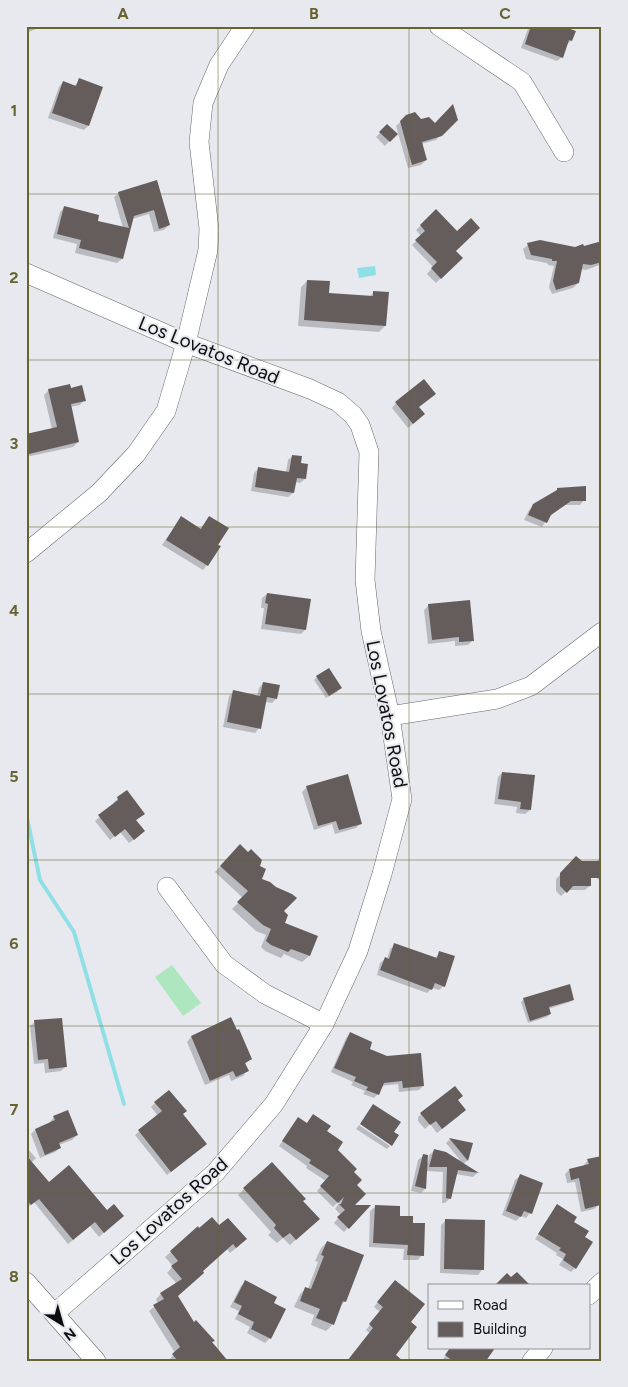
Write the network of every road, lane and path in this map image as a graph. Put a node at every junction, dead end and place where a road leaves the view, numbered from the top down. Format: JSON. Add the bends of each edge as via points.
{"nodes":[{"id":1,"x":245,"y":26,"type":"edge"},
{"id":2,"x":439,"y":26,"type":"edge"},
{"id":3,"x":564,"y":152,"type":"dead end"},
{"id":4,"x":26,"y":273,"type":"edge"},
{"id":5,"x":186,"y":343,"type":"junction"},
{"id":6,"x":26,"y":553,"type":"edge"},
{"id":7,"x":602,"y":632,"type":"edge"},
{"id":8,"x":390,"y":716,"type":"junction"},
{"id":9,"x":167,"y":887,"type":"dead end"},
{"id":10,"x":324,"y":1024,"type":"junction"},
{"id":11,"x":602,"y":1282,"type":"edge"},
{"id":12,"x":30,"y":1292,"type":"edge"},
{"id":13,"x":590,"y":1294,"type":"edge"},
{"id":14,"x":55,"y":1314,"type":"junction"},
{"id":15,"x":541,"y":1350,"type":"edge"},
{"id":16,"x":96,"y":1361,"type":"edge"},
{"id":17,"x":532,"y":1361,"type":"edge"}],
"edges":[{"from":1,"to":5,"type":"street","via":[[219,65],[202,103],[199,142],[209,229],[208,250]]},
{"from":2,"to":3,"type":"street","via":[[522,82]]},
{"from":4,"to":5,"type":"street","name":"Los Lovatos Road"},
{"from":5,"to":6,"type":"street","via":[[166,411],[136,454],[99,493]]},
{"from":5,"to":8,"type":"street","name":"Los Lovatos Road","via":[[338,402],[360,425],[369,452],[365,580],[371,631]]},
{"from":7,"to":8,"type":"street","via":[[531,686],[497,698]]},
{"from":8,"to":10,"type":"street","name":"Los Lovatos Road","via":[[402,799],[358,951]]},
{"from":9,"to":10,"type":"street","via":[[224,964],[265,994]]},
{"from":10,"to":14,"type":"street","name":"Los Lovatos Road","via":[[274,1104],[215,1173]]},
{"from":11,"to":13,"type":"street"},
{"from":12,"to":14,"type":"street"},
{"from":14,"to":16,"type":"street"},
{"from":15,"to":17,"type":"street"}]}
